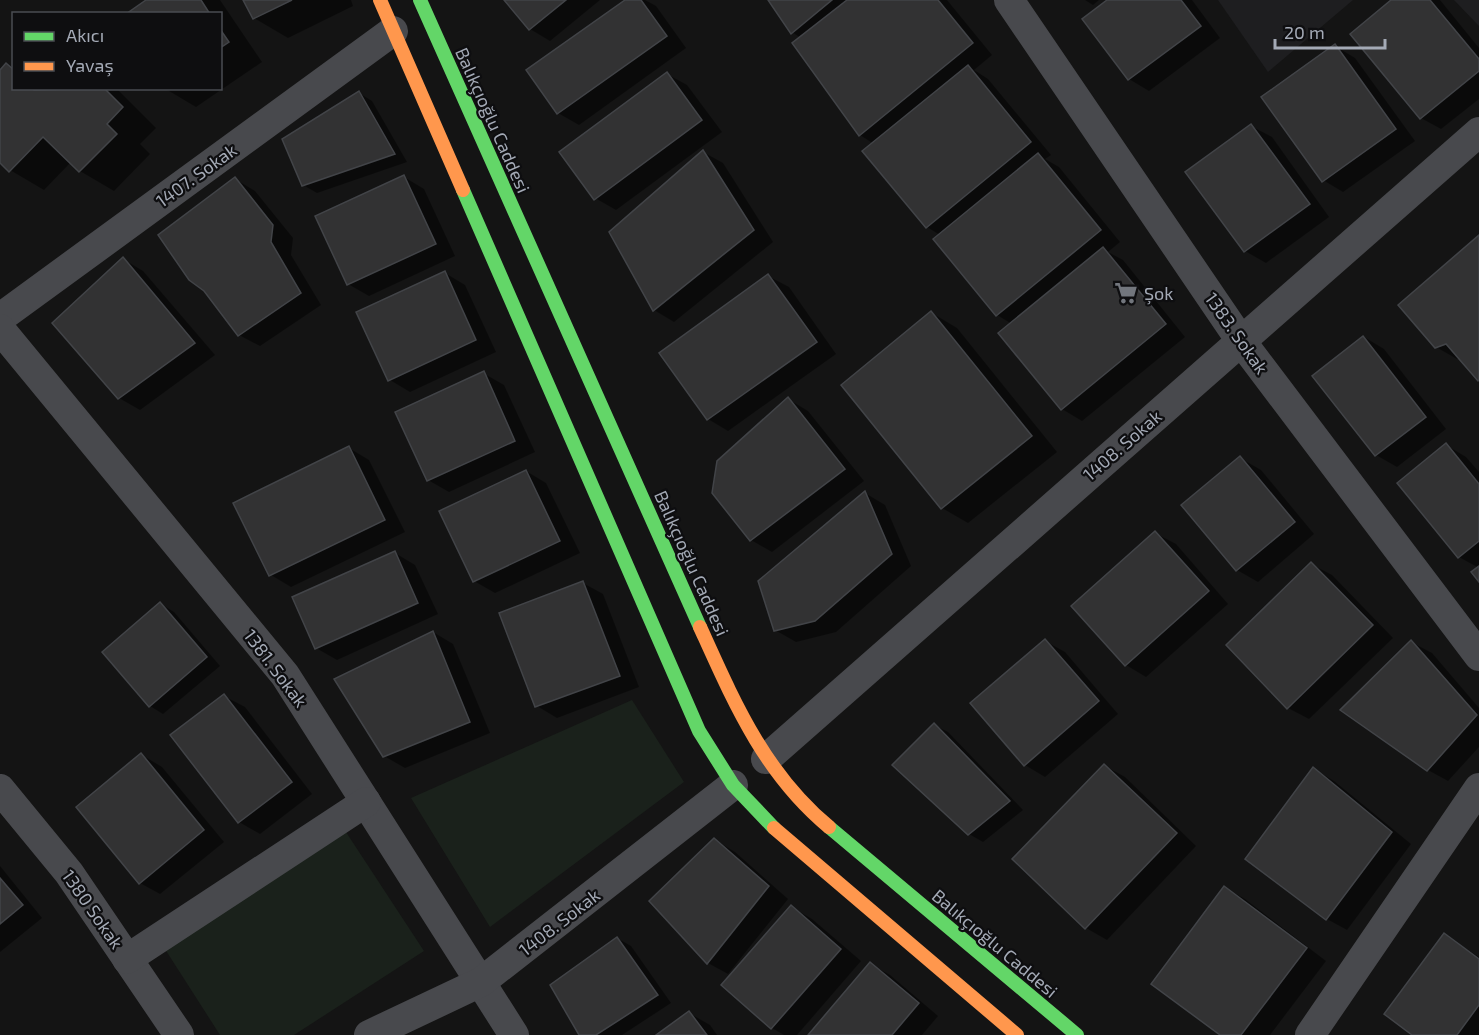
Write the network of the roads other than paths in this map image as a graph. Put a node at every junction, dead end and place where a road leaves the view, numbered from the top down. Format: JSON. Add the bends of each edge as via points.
{"nodes":[{"id":1,"x":380,"y":0,"type":"edge"},
{"id":2,"x":420,"y":0,"type":"edge"},
{"id":3,"x":1010,"y":0,"type":"edge"},
{"id":4,"x":393,"y":31,"type":"junction"},
{"id":5,"x":1479,"y":132,"type":"edge"},
{"id":6,"x":0,"y":318,"type":"edge"},
{"id":7,"x":0,"y":329,"type":"edge"},
{"id":8,"x":1241,"y":341,"type":"junction"},
{"id":9,"x":1479,"y":656,"type":"edge"},
{"id":10,"x":762,"y":762,"type":"junction"},
{"id":11,"x":738,"y":781,"type":"junction"},
{"id":12,"x":1479,"y":788,"type":"edge"},
{"id":13,"x":0,"y":789,"type":"edge"},
{"id":14,"x":366,"y":801,"type":"junction"},
{"id":15,"x":127,"y":959,"type":"junction"},
{"id":16,"x":481,"y":982,"type":"junction"},
{"id":17,"x":173,"y":1032,"type":"edge"},
{"id":18,"x":369,"y":1035,"type":"edge"},
{"id":19,"x":514,"y":1035,"type":"edge"},
{"id":20,"x":1017,"y":1035,"type":"edge"},
{"id":21,"x":1077,"y":1035,"type":"edge"},
{"id":22,"x":1310,"y":1035,"type":"edge"}],
"edges":[{"from":1,"to":4,"type":"street"},
{"from":2,"to":10,"type":"street","name":"Balıkçıoğlu Caddesi"},
{"from":3,"to":8,"type":"street","name":"1383. Sokak"},
{"from":4,"to":6,"type":"street","name":"1407. Sokak"},
{"from":4,"to":11,"type":"street","via":[[699,731]]},
{"from":5,"to":8,"type":"street","name":"1408. Sokak"},
{"from":7,"to":14,"type":"street","name":"1381. Sokak","via":[[285,675]]},
{"from":8,"to":9,"type":"street","name":"1383. Sokak"},
{"from":8,"to":10,"type":"street","name":"1408. Sokak"},
{"from":10,"to":21,"type":"street","name":"Balıkçıoğlu Caddesi","via":[[815,816]]},
{"from":11,"to":16,"type":"street","name":"1408. Sokak"},
{"from":11,"to":20,"type":"street","via":[[783,837]]},
{"from":12,"to":22,"type":"street"},
{"from":13,"to":15,"type":"street","name":"1380 Sokak","via":[[69,873]]},
{"from":14,"to":15,"type":"street"},
{"from":14,"to":16,"type":"street","name":"1381. Sokak"},
{"from":15,"to":17,"type":"street","name":"1380 Sokak"},
{"from":16,"to":18,"type":"street","name":"1408. Sokak"},
{"from":16,"to":19,"type":"street","name":"1381. Sokak"}]}
